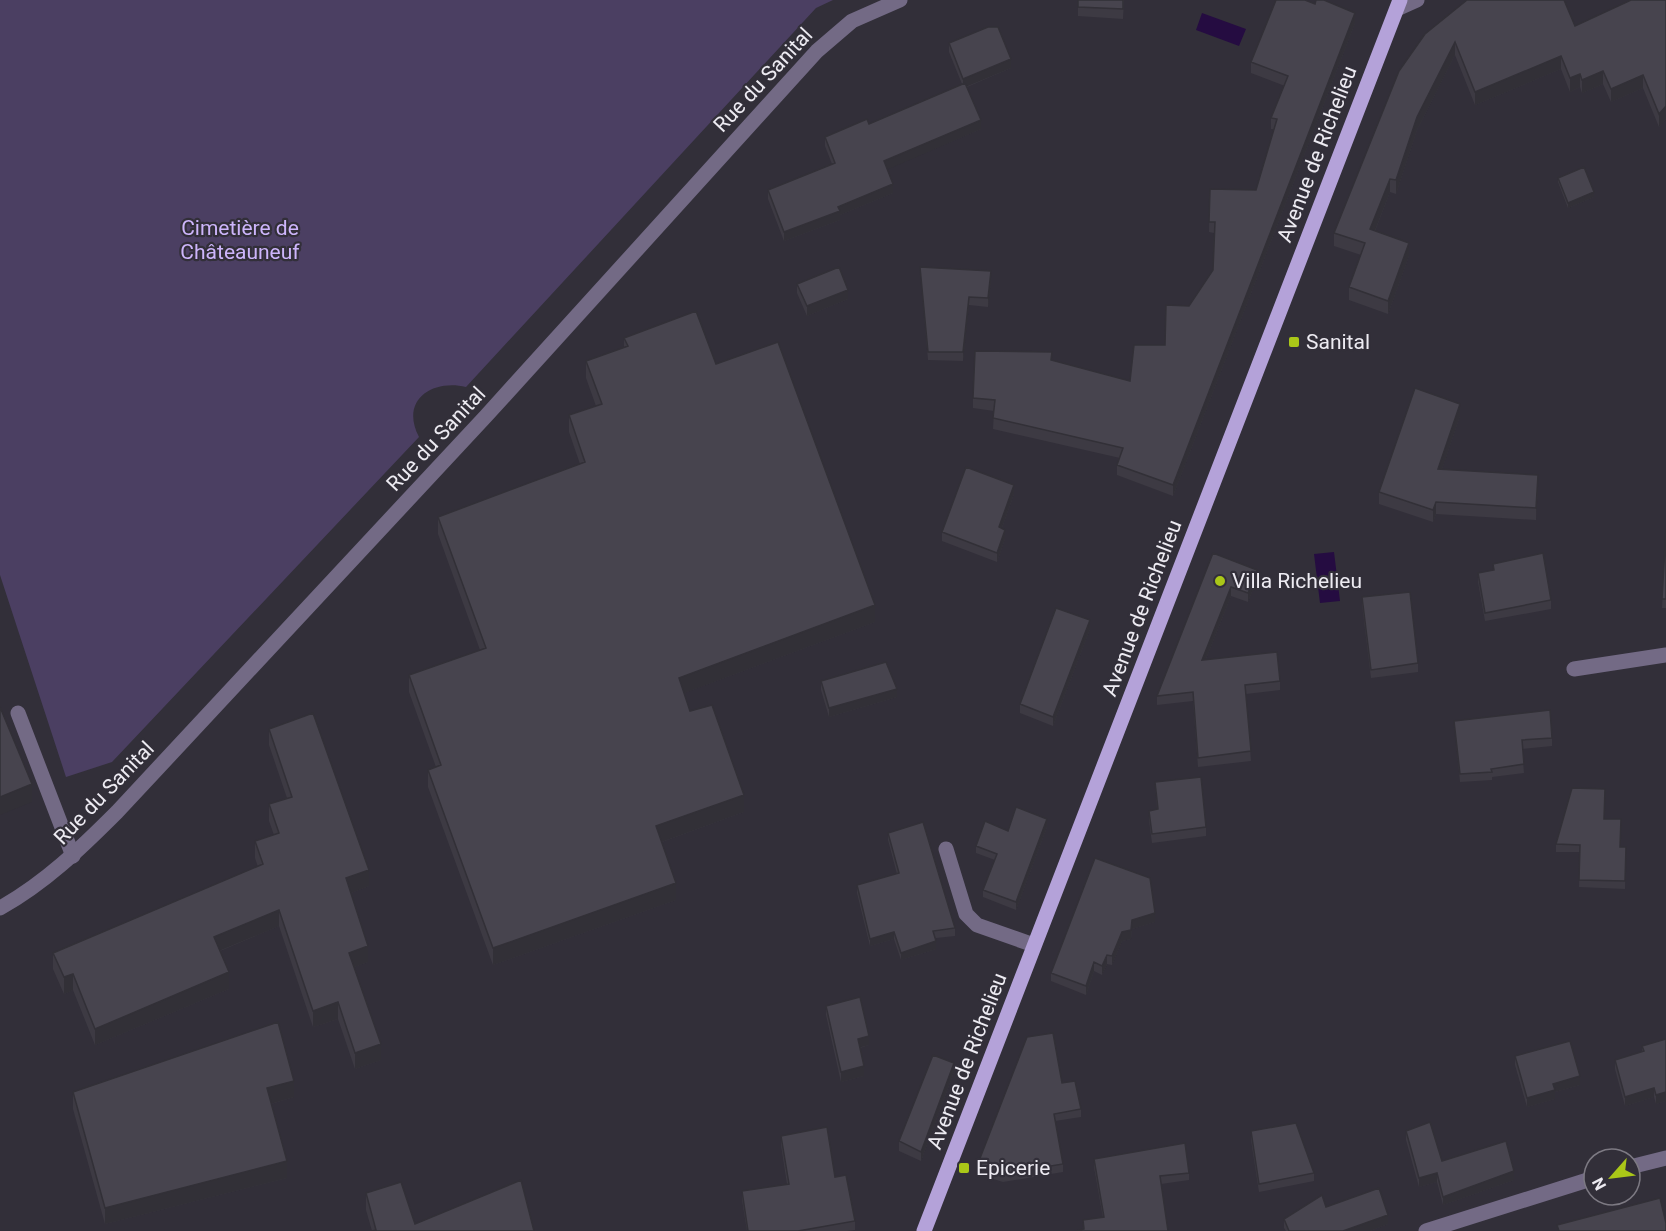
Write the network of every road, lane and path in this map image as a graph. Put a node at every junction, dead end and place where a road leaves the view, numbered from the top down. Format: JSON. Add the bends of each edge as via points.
{"nodes":[{"id":1,"x":900,"y":0,"type":"edge"},
{"id":2,"x":1417,"y":0,"type":"edge"},
{"id":3,"x":1398,"y":4,"type":"edge"},
{"id":4,"x":1666,"y":655,"type":"edge"},
{"id":5,"x":1574,"y":669,"type":"dead end"},
{"id":6,"x":18,"y":714,"type":"dead end"},
{"id":7,"x":946,"y":849,"type":"dead end"},
{"id":8,"x":73,"y":856,"type":"junction"},
{"id":9,"x":0,"y":908,"type":"edge"},
{"id":10,"x":1034,"y":945,"type":"junction"},
{"id":11,"x":1666,"y":1158,"type":"edge"},
{"id":12,"x":1642,"y":1164,"type":"edge"},
{"id":13,"x":1582,"y":1182,"type":"edge"},
{"id":14,"x":924,"y":1231,"type":"edge"},
{"id":15,"x":1426,"y":1231,"type":"edge"}],
"edges":[{"from":1,"to":8,"type":"street","name":"Rue du Sanital","via":[[852,21],[817,51],[486,416]]},
{"from":2,"to":3,"type":"street"},
{"from":3,"to":10,"type":"main road","name":"Avenue de Richelieu"},
{"from":4,"to":5,"type":"street"},
{"from":6,"to":8,"type":"street"},
{"from":7,"to":10,"type":"street","via":[[966,914],[977,925]]},
{"from":8,"to":9,"type":"street","name":"Rue du Sanital"},
{"from":10,"to":14,"type":"main road","name":"Avenue de Richelieu"},
{"from":11,"to":12,"type":"street"},
{"from":13,"to":15,"type":"street"}]}
